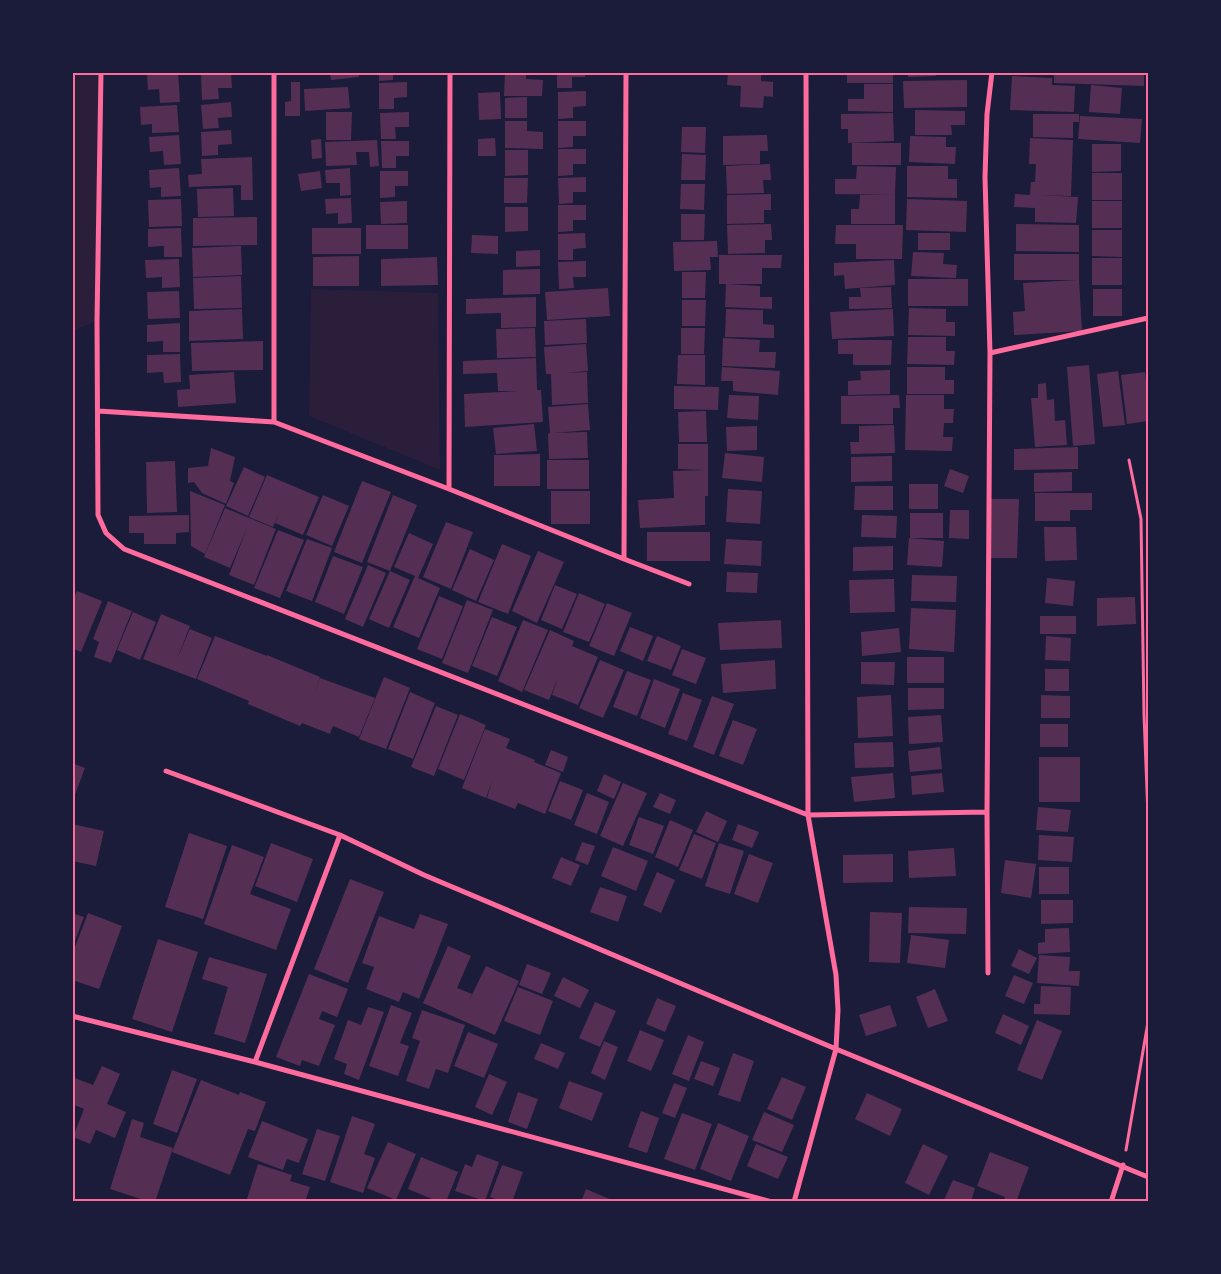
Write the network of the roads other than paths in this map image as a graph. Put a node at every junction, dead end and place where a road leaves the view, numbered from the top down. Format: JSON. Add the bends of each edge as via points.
{"nodes":[{"id":1,"x":101,"y":72,"type":"edge"},
{"id":2,"x":274,"y":72,"type":"edge"},
{"id":3,"x":450,"y":72,"type":"edge"},
{"id":4,"x":626,"y":72,"type":"edge"},
{"id":5,"x":806,"y":72,"type":"edge"},
{"id":6,"x":992,"y":72,"type":"edge"},
{"id":7,"x":1148,"y":318,"type":"edge"},
{"id":8,"x":990,"y":353,"type":"junction"},
{"id":9,"x":98,"y":411,"type":"junction"},
{"id":10,"x":274,"y":422,"type":"junction"},
{"id":11,"x":449,"y":489,"type":"junction"},
{"id":12,"x":624,"y":560,"type":"junction"},
{"id":13,"x":689,"y":584,"type":"dead end"},
{"id":14,"x":166,"y":772,"type":"dead end"},
{"id":15,"x":987,"y":812,"type":"junction"},
{"id":16,"x":808,"y":815,"type":"junction"},
{"id":17,"x":340,"y":835,"type":"junction"},
{"id":18,"x":988,"y":973,"type":"dead end"},
{"id":19,"x":72,"y":1016,"type":"edge"},
{"id":20,"x":836,"y":1049,"type":"junction"},
{"id":21,"x":255,"y":1062,"type":"junction"},
{"id":22,"x":1123,"y":1165,"type":"junction"},
{"id":23,"x":1148,"y":1177,"type":"edge"},
{"id":24,"x":772,"y":1202,"type":"edge"},
{"id":25,"x":794,"y":1202,"type":"edge"},
{"id":26,"x":1112,"y":1202,"type":"edge"}],
"edges":[{"from":1,"to":9,"type":"street"},
{"from":2,"to":10,"type":"street"},
{"from":3,"to":11,"type":"street"},
{"from":4,"to":12,"type":"street"},
{"from":5,"to":16,"type":"street"},
{"from":6,"to":8,"type":"street","via":[[985,177]]},
{"from":7,"to":8,"type":"street"},
{"from":8,"to":15,"type":"street"},
{"from":9,"to":10,"type":"street"},
{"from":9,"to":16,"type":"street","via":[[98,515],[106,533],[124,549]]},
{"from":10,"to":11,"type":"street"},
{"from":11,"to":12,"type":"street"},
{"from":12,"to":13,"type":"street"},
{"from":14,"to":17,"type":"street"},
{"from":15,"to":16,"type":"street"},
{"from":15,"to":18,"type":"street"},
{"from":16,"to":20,"type":"street","via":[[836,975]]},
{"from":17,"to":20,"type":"street","via":[[424,875]]},
{"from":17,"to":21,"type":"street"},
{"from":19,"to":21,"type":"street"},
{"from":20,"to":22,"type":"street"},
{"from":20,"to":25,"type":"street"},
{"from":21,"to":24,"type":"street"},
{"from":22,"to":23,"type":"street"},
{"from":22,"to":26,"type":"street"}]}
